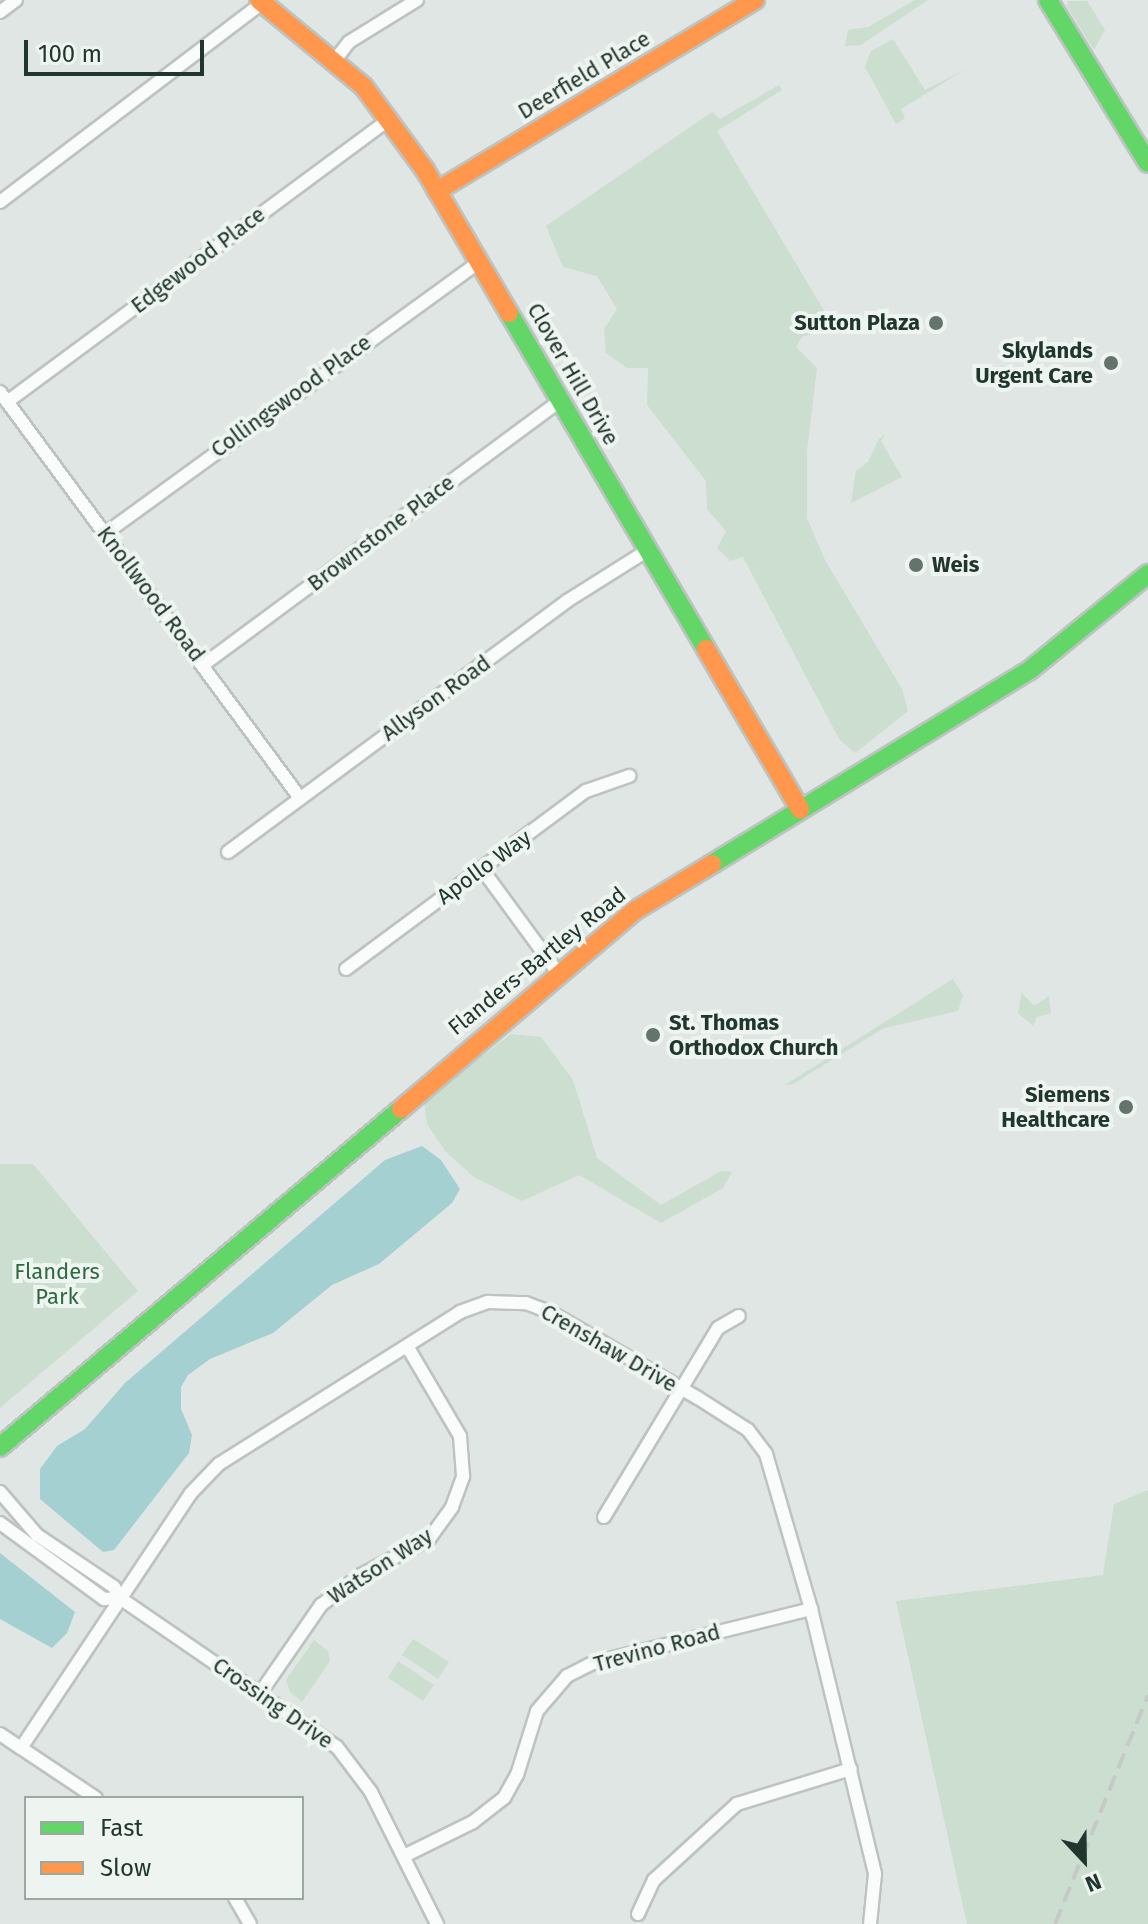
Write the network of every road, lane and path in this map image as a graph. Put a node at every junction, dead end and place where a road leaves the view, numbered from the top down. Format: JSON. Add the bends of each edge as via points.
{"nodes":[{"id":1,"x":16,"y":0,"type":"edge"},
{"id":2,"x":417,"y":0,"type":"edge"},
{"id":3,"x":755,"y":0,"type":"edge"},
{"id":4,"x":1048,"y":0,"type":"edge"},
{"id":5,"x":261,"y":2,"type":"edge"},
{"id":6,"x":0,"y":12,"type":"edge"},
{"id":7,"x":335,"y":60,"type":"junction"},
{"id":8,"x":389,"y":119,"type":"junction"},
{"id":9,"x":1148,"y":163,"type":"edge"},
{"id":10,"x":437,"y":191,"type":"junction"},
{"id":11,"x":0,"y":202,"type":"edge"},
{"id":12,"x":479,"y":262,"type":"junction"},
{"id":13,"x":4,"y":397,"type":"edge"},
{"id":14,"x":560,"y":401,"type":"junction"},
{"id":15,"x":106,"y":533,"type":"junction"},
{"id":16,"x":648,"y":550,"type":"junction"},
{"id":17,"x":1148,"y":574,"type":"edge"},
{"id":18,"x":203,"y":665,"type":"junction"},
{"id":19,"x":629,"y":776,"type":"dead end"},
{"id":20,"x":300,"y":798,"type":"junction"},
{"id":21,"x":800,"y":809,"type":"junction"},
{"id":22,"x":228,"y":852,"type":"dead end"},
{"id":23,"x":482,"y":869,"type":"junction"},
{"id":24,"x":346,"y":969,"type":"dead end"},
{"id":25,"x":558,"y":973,"type":"junction"},
{"id":26,"x":739,"y":1316,"type":"dead end"},
{"id":27,"x":407,"y":1346,"type":"junction"},
{"id":28,"x":680,"y":1388,"type":"junction"},
{"id":29,"x":0,"y":1447,"type":"edge"},
{"id":30,"x":0,"y":1492,"type":"edge"},
{"id":31,"x":604,"y":1517,"type":"dead end"},
{"id":32,"x":0,"y":1523,"type":"edge"},
{"id":33,"x":120,"y":1598,"type":"junction"},
{"id":34,"x":811,"y":1609,"type":"junction"},
{"id":35,"x":261,"y":1692,"type":"junction"},
{"id":36,"x":0,"y":1734,"type":"edge"},
{"id":37,"x":21,"y":1748,"type":"junction"},
{"id":38,"x":851,"y":1769,"type":"junction"},
{"id":39,"x":93,"y":1796,"type":"edge"},
{"id":40,"x":404,"y":1856,"type":"junction"},
{"id":41,"x":236,"y":1900,"type":"edge"},
{"id":42,"x":638,"y":1914,"type":"dead end"},
{"id":43,"x":250,"y":1924,"type":"edge"},
{"id":44,"x":437,"y":1924,"type":"edge"},
{"id":45,"x":870,"y":1924,"type":"edge"}],
"edges":[{"from":1,"to":6,"type":"street"},
{"from":2,"to":7,"type":"street","via":[[349,42]]},
{"from":3,"to":10,"type":"main road","name":"Deerfield Place"},
{"from":4,"to":9,"type":"main road"},
{"from":5,"to":7,"type":"main road","name":"Clover Hill Drive"},
{"from":5,"to":11,"type":"street"},
{"from":7,"to":8,"type":"main road","name":"Clover Hill Drive"},
{"from":8,"to":10,"type":"main road","name":"Clover Hill Drive"},
{"from":8,"to":13,"type":"street","name":"Edgewood Place"},
{"from":10,"to":12,"type":"main road","name":"Clover Hill Drive"},
{"from":12,"to":14,"type":"main road","name":"Clover Hill Drive"},
{"from":12,"to":15,"type":"street","name":"Collingswood Place"},
{"from":13,"to":15,"type":"street","name":"Knollwood Road"},
{"from":14,"to":16,"type":"main road","name":"Clover Hill Drive"},
{"from":14,"to":18,"type":"street","name":"Brownstone Place"},
{"from":15,"to":18,"type":"street","name":"Knollwood Road"},
{"from":16,"to":20,"type":"street","name":"Allyson Road","via":[[567,601]]},
{"from":16,"to":21,"type":"main road","name":"Clover Hill Drive"},
{"from":17,"to":21,"type":"main road","name":"Flanders-Bartley Road","via":[[1031,669]]},
{"from":18,"to":20,"type":"street","name":"Knollwood Road"},
{"from":19,"to":23,"type":"street","name":"Apollo Way","via":[[586,791]]},
{"from":20,"to":22,"type":"street","name":"Allyson Road"},
{"from":21,"to":25,"type":"main road","name":"Flanders-Bartley Road","via":[[655,896]]},
{"from":23,"to":24,"type":"street","name":"Apollo Way"},
{"from":23,"to":25,"type":"street"},
{"from":25,"to":29,"type":"main road","name":"Flanders-Bartley Road"},
{"from":26,"to":28,"type":"street","via":[[718,1328]]},
{"from":27,"to":28,"type":"street","name":"Crenshaw Drive","via":[[474,1306],[517,1301],[550,1312]]},
{"from":27,"to":33,"type":"street","name":"Crenshaw Drive","via":[[207,1475]]},
{"from":27,"to":35,"type":"street","name":"Watson Way","via":[[460,1436],[463,1476],[452,1507],[429,1539],[361,1575],[321,1605]]},
{"from":28,"to":31,"type":"street"},
{"from":28,"to":34,"type":"street","name":"Crenshaw Drive","via":[[748,1430],[766,1454]]},
{"from":30,"to":33,"type":"street","name":"Crossing Drive","via":[[37,1535],[114,1587]]},
{"from":32,"to":33,"type":"street","name":"Crossing Drive","via":[[104,1599]]},
{"from":33,"to":35,"type":"street","name":"Crossing Drive"},
{"from":33,"to":37,"type":"street","name":"Crenshaw Drive"},
{"from":34,"to":38,"type":"street","name":"Crenshaw Drive"},
{"from":34,"to":40,"type":"street","name":"Trevino Road","via":[[593,1663],[567,1676],[537,1711],[521,1766],[504,1798],[473,1822]]},
{"from":35,"to":40,"type":"street","name":"Crossing Drive","via":[[327,1737],[354,1766]]},
{"from":36,"to":37,"type":"street"},
{"from":37,"to":39,"type":"street"},
{"from":38,"to":42,"type":"street","via":[[737,1804],[654,1880]]},
{"from":38,"to":45,"type":"street","name":"Crenshaw Drive","via":[[875,1874]]},
{"from":40,"to":44,"type":"street","name":"Crossing Drive"},
{"from":41,"to":43,"type":"street"}]}
